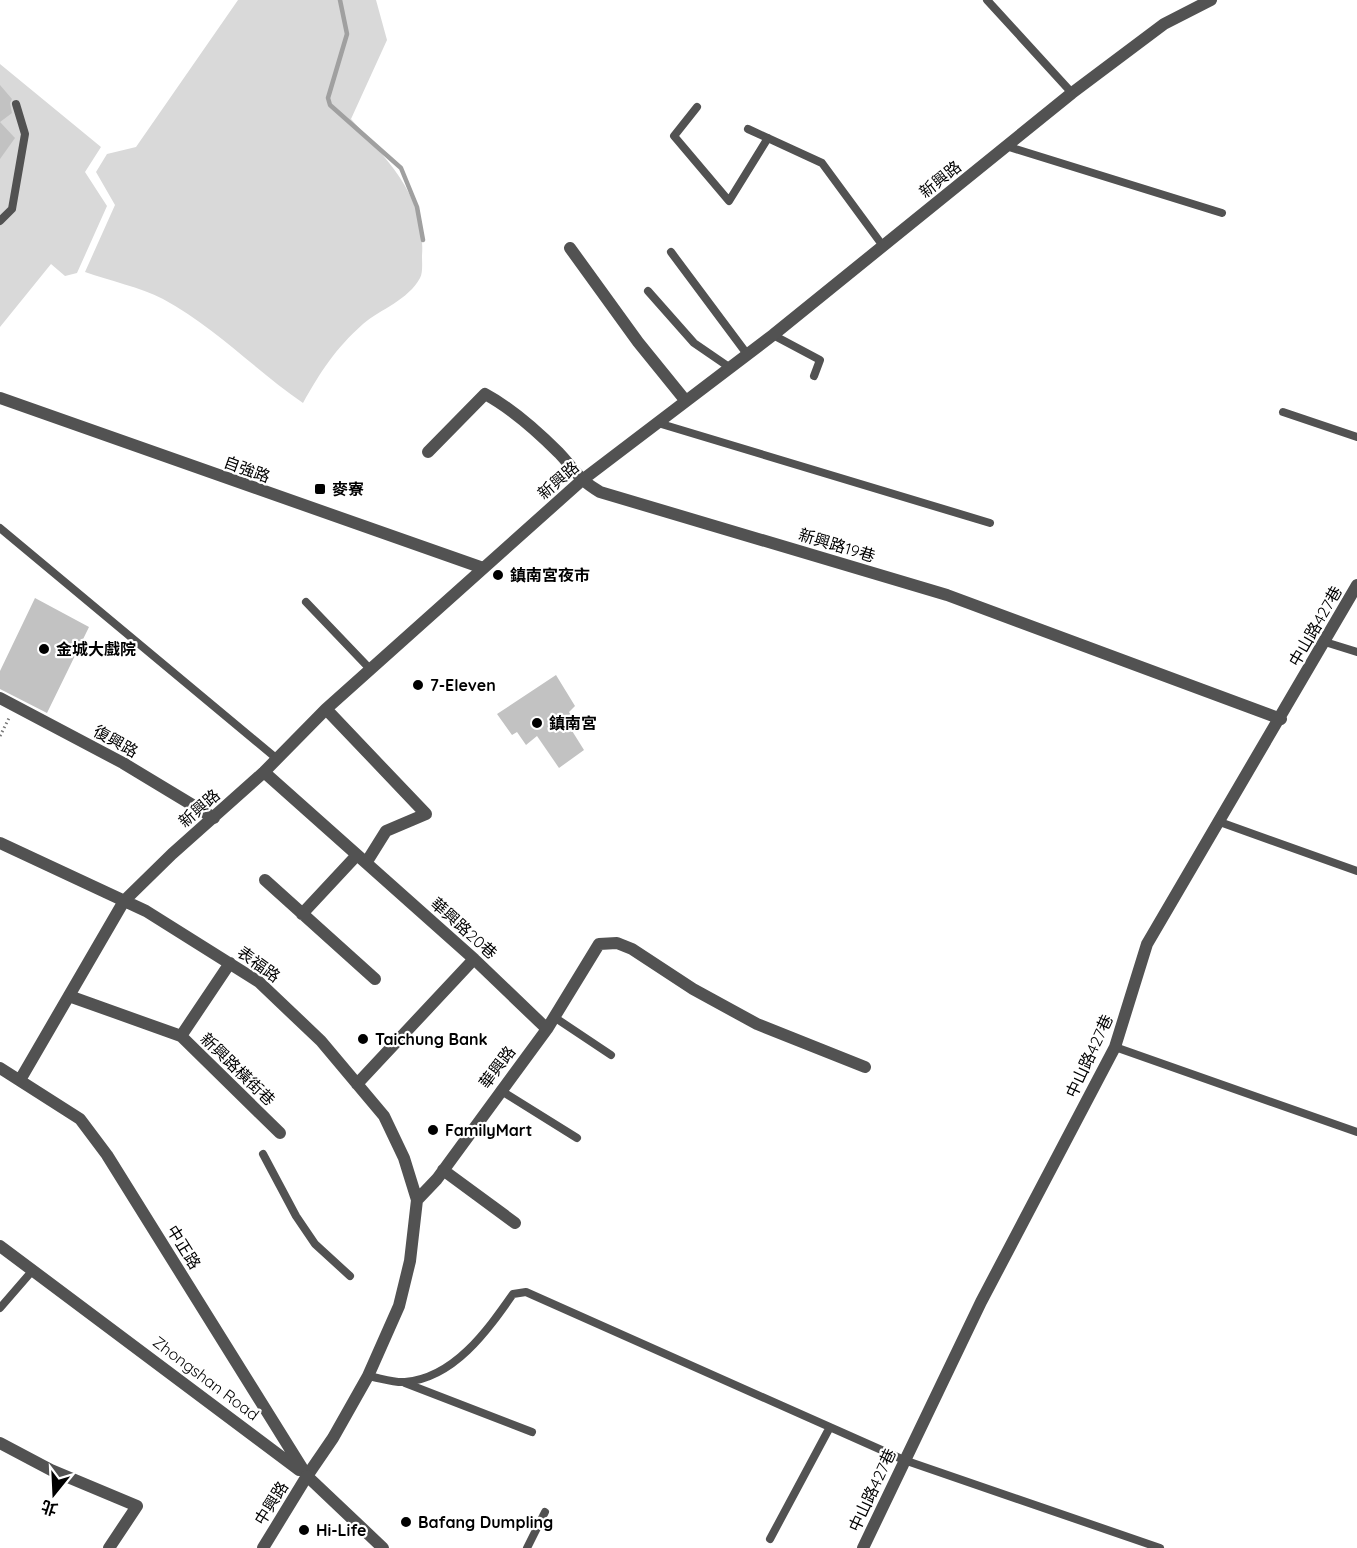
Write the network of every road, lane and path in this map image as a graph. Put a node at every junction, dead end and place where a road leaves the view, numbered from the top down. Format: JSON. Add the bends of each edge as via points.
{"nodes":[{"id":1,"x":987,"y":0,"type":"edge"},
{"id":2,"x":1211,"y":0,"type":"edge"},
{"id":3,"x":1072,"y":93,"type":"junction"},
{"id":4,"x":16,"y":104,"type":"dead end"},
{"id":5,"x":697,"y":107,"type":"dead end"},
{"id":6,"x":748,"y":129,"type":"dead end"},
{"id":7,"x":768,"y":138,"type":"junction"},
{"id":8,"x":1006,"y":146,"type":"junction"},
{"id":9,"x":1222,"y":213,"type":"dead end"},
{"id":10,"x":0,"y":221,"type":"edge"},
{"id":11,"x":883,"y":246,"type":"junction"},
{"id":12,"x":570,"y":248,"type":"dead end"},
{"id":13,"x":671,"y":252,"type":"dead end"},
{"id":14,"x":648,"y":291,"type":"dead end"},
{"id":15,"x":773,"y":335,"type":"junction"},
{"id":16,"x":747,"y":354,"type":"junction"},
{"id":17,"x":729,"y":367,"type":"junction"},
{"id":18,"x":814,"y":376,"type":"dead end"},
{"id":19,"x":0,"y":398,"type":"edge"},
{"id":20,"x":685,"y":400,"type":"junction"},
{"id":21,"x":1283,"y":412,"type":"dead end"},
{"id":22,"x":658,"y":423,"type":"junction"},
{"id":23,"x":1357,"y":437,"type":"edge"},
{"id":24,"x":428,"y":452,"type":"dead end"},
{"id":25,"x":581,"y":481,"type":"junction"},
{"id":26,"x":990,"y":523,"type":"dead end"},
{"id":27,"x":0,"y":528,"type":"edge"},
{"id":28,"x":483,"y":568,"type":"junction"},
{"id":29,"x":1357,"y":585,"type":"edge"},
{"id":30,"x":306,"y":602,"type":"dead end"},
{"id":31,"x":1325,"y":642,"type":"junction"},
{"id":32,"x":1357,"y":652,"type":"edge"},
{"id":33,"x":371,"y":670,"type":"junction"},
{"id":34,"x":0,"y":698,"type":"edge"},
{"id":35,"x":15,"y":706,"type":"junction"},
{"id":36,"x":326,"y":709,"type":"junction"},
{"id":37,"x":1281,"y":719,"type":"junction"},
{"id":38,"x":0,"y":736,"type":"edge"},
{"id":39,"x":276,"y":758,"type":"junction"},
{"id":40,"x":264,"y":772,"type":"junction"},
{"id":41,"x":214,"y":818,"type":"junction"},
{"id":42,"x":1217,"y":821,"type":"junction"},
{"id":43,"x":0,"y":843,"type":"edge"},
{"id":44,"x":362,"y":859,"type":"junction"},
{"id":45,"x":1357,"y":871,"type":"edge"},
{"id":46,"x":265,"y":880,"type":"dead end"},
{"id":47,"x":124,"y":901,"type":"junction"},
{"id":48,"x":302,"y":914,"type":"junction"},
{"id":49,"x":474,"y":959,"type":"junction"},
{"id":50,"x":230,"y":963,"type":"junction"},
{"id":51,"x":375,"y":979,"type":"dead end"},
{"id":52,"x":69,"y":996,"type":"junction"},
{"id":53,"x":554,"y":1017,"type":"junction"},
{"id":54,"x":546,"y":1029,"type":"junction"},
{"id":55,"x":181,"y":1036,"type":"junction"},
{"id":56,"x":1115,"y":1047,"type":"junction"},
{"id":57,"x":610,"y":1055,"type":"dead end"},
{"id":58,"x":865,"y":1067,"type":"dead end"},
{"id":59,"x":0,"y":1068,"type":"edge"},
{"id":60,"x":20,"y":1080,"type":"junction"},
{"id":61,"x":357,"y":1084,"type":"junction"},
{"id":62,"x":500,"y":1090,"type":"junction"},
{"id":63,"x":1357,"y":1132,"type":"edge"},
{"id":64,"x":280,"y":1133,"type":"dead end"},
{"id":65,"x":577,"y":1138,"type":"dead end"},
{"id":66,"x":263,"y":1154,"type":"dead end"},
{"id":67,"x":443,"y":1170,"type":"junction"},
{"id":68,"x":417,"y":1200,"type":"junction"},
{"id":69,"x":515,"y":1223,"type":"dead end"},
{"id":70,"x":0,"y":1246,"type":"edge"},
{"id":71,"x":33,"y":1270,"type":"junction"},
{"id":72,"x":350,"y":1276,"type":"dead end"},
{"id":73,"x":0,"y":1308,"type":"edge"},
{"id":74,"x":368,"y":1376,"type":"junction"},
{"id":75,"x":404,"y":1382,"type":"junction"},
{"id":76,"x":830,"y":1427,"type":"junction"},
{"id":77,"x":532,"y":1432,"type":"dead end"},
{"id":78,"x":0,"y":1443,"type":"edge"},
{"id":79,"x":904,"y":1460,"type":"junction"},
{"id":80,"x":307,"y":1476,"type":"junction"},
{"id":81,"x":545,"y":1512,"type":"dead end"},
{"id":82,"x":770,"y":1539,"type":"dead end"},
{"id":83,"x":109,"y":1548,"type":"edge"},
{"id":84,"x":263,"y":1548,"type":"edge"},
{"id":85,"x":383,"y":1548,"type":"edge"},
{"id":86,"x":527,"y":1548,"type":"edge"},
{"id":87,"x":863,"y":1548,"type":"edge"},
{"id":88,"x":1160,"y":1548,"type":"edge"}],
"edges":[{"from":1,"to":3,"type":"lane"},
{"from":2,"to":3,"type":"street","name":"新興路","via":[[1164,24]]},
{"from":3,"to":8,"type":"street","name":"新興路"},
{"from":4,"to":10,"type":"lane","via":[[25,134],[12,209]]},
{"from":5,"to":7,"type":"lane","via":[[674,136],[729,201]]},
{"from":6,"to":7,"type":"lane"},
{"from":7,"to":11,"type":"lane","via":[[822,163]]},
{"from":8,"to":9,"type":"lane"},
{"from":8,"to":11,"type":"street","name":"新興路"},
{"from":11,"to":15,"type":"street","name":"新興路"},
{"from":12,"to":20,"type":"street"},
{"from":13,"to":16,"type":"lane"},
{"from":14,"to":17,"type":"lane","via":[[694,343]]},
{"from":15,"to":16,"type":"street","name":"新興路"},
{"from":15,"to":18,"type":"lane","via":[[820,360]]},
{"from":16,"to":17,"type":"street","name":"新興路"},
{"from":17,"to":20,"type":"street","name":"新興路"},
{"from":19,"to":28,"type":"street","name":"自強路"},
{"from":20,"to":22,"type":"street","name":"新興路"},
{"from":21,"to":23,"type":"lane"},
{"from":22,"to":25,"type":"street","name":"新興路"},
{"from":22,"to":26,"type":"lane"},
{"from":24,"to":25,"type":"street","name":"新興路19巷","via":[[485,394],[500,402],[559,454]]},
{"from":25,"to":28,"type":"street","name":"新興路"},
{"from":25,"to":37,"type":"street","name":"新興路19巷","via":[[600,492],[947,595]]},
{"from":27,"to":39,"type":"lane"},
{"from":28,"to":33,"type":"street","name":"新興路"},
{"from":29,"to":31,"type":"street","name":"中山路427巷"},
{"from":30,"to":33,"type":"lane"},
{"from":31,"to":32,"type":"lane"},
{"from":31,"to":37,"type":"street","name":"中山路427巷"},
{"from":33,"to":36,"type":"street","name":"新興路"},
{"from":34,"to":35,"type":"street","name":"復興路"},
{"from":35,"to":38,"type":"path"},
{"from":35,"to":41,"type":"street","name":"復興路","via":[[123,763]]},
{"from":36,"to":39,"type":"street","name":"新興路"},
{"from":36,"to":44,"type":"street","via":[[426,814],[386,831]]},
{"from":37,"to":42,"type":"street","name":"中山路427巷"},
{"from":39,"to":40,"type":"street","name":"新興路"},
{"from":40,"to":41,"type":"street","name":"新興路"},
{"from":40,"to":44,"type":"street","name":"華興路20巷"},
{"from":41,"to":47,"type":"street","name":"新興路"},
{"from":42,"to":45,"type":"lane"},
{"from":42,"to":56,"type":"street","name":"中山路427巷","via":[[1147,944]]},
{"from":43,"to":47,"type":"street","name":"表福路"},
{"from":44,"to":48,"type":"street"},
{"from":44,"to":49,"type":"street","name":"華興路20巷"},
{"from":46,"to":48,"type":"street"},
{"from":47,"to":50,"type":"street","name":"表福路","via":[[146,910]]},
{"from":47,"to":52,"type":"street","name":"新興路"},
{"from":48,"to":51,"type":"street"},
{"from":49,"to":54,"type":"street","name":"華興路20巷"},
{"from":49,"to":61,"type":"street"},
{"from":50,"to":55,"type":"street"},
{"from":50,"to":61,"type":"street","name":"表福路","via":[[260,982],[321,1041]]},
{"from":52,"to":55,"type":"street","name":"新興路橫街巷"},
{"from":52,"to":60,"type":"street","name":"新興路"},
{"from":53,"to":54,"type":"street","name":"華興路"},
{"from":53,"to":57,"type":"lane"},
{"from":53,"to":58,"type":"street","name":"華興路","via":[[599,944],[617,943],[757,1024]]},
{"from":54,"to":62,"type":"street","name":"華興路"},
{"from":55,"to":64,"type":"street","name":"新興路橫街巷"},
{"from":56,"to":63,"type":"lane"},
{"from":56,"to":79,"type":"street","name":"中山路427巷","via":[[981,1302]]},
{"from":59,"to":60,"type":"street","name":"中正路"},
{"from":60,"to":80,"type":"street","name":"中正路","via":[[80,1119],[107,1155]]},
{"from":61,"to":68,"type":"street","name":"表福路","via":[[384,1116],[404,1158]]},
{"from":62,"to":65,"type":"lane"},
{"from":62,"to":67,"type":"street","name":"華興路"},
{"from":66,"to":72,"type":"lane","via":[[315,1244]]},
{"from":67,"to":68,"type":"street","name":"華興路"},
{"from":67,"to":69,"type":"street"},
{"from":68,"to":74,"type":"street","via":[[410,1261],[399,1306]]},
{"from":70,"to":71,"type":"street","name":"Zhongshan Road"},
{"from":71,"to":73,"type":"lane"},
{"from":71,"to":80,"type":"street","name":"Zhongshan Road"},
{"from":74,"to":75,"type":"lane"},
{"from":74,"to":80,"type":"street"},
{"from":75,"to":76,"type":"lane","via":[[430,1376],[451,1365],[471,1347],[513,1294],[525,1292]]},
{"from":75,"to":77,"type":"lane"},
{"from":76,"to":79,"type":"lane"},
{"from":76,"to":82,"type":"lane"},
{"from":78,"to":83,"type":"street","via":[[51,1470],[136,1506]]},
{"from":79,"to":87,"type":"street","name":"中山路427巷"},
{"from":79,"to":88,"type":"lane"},
{"from":80,"to":84,"type":"street","name":"中興路"},
{"from":80,"to":85,"type":"street","name":"Zhongshan Road"},
{"from":81,"to":86,"type":"lane"}]}
